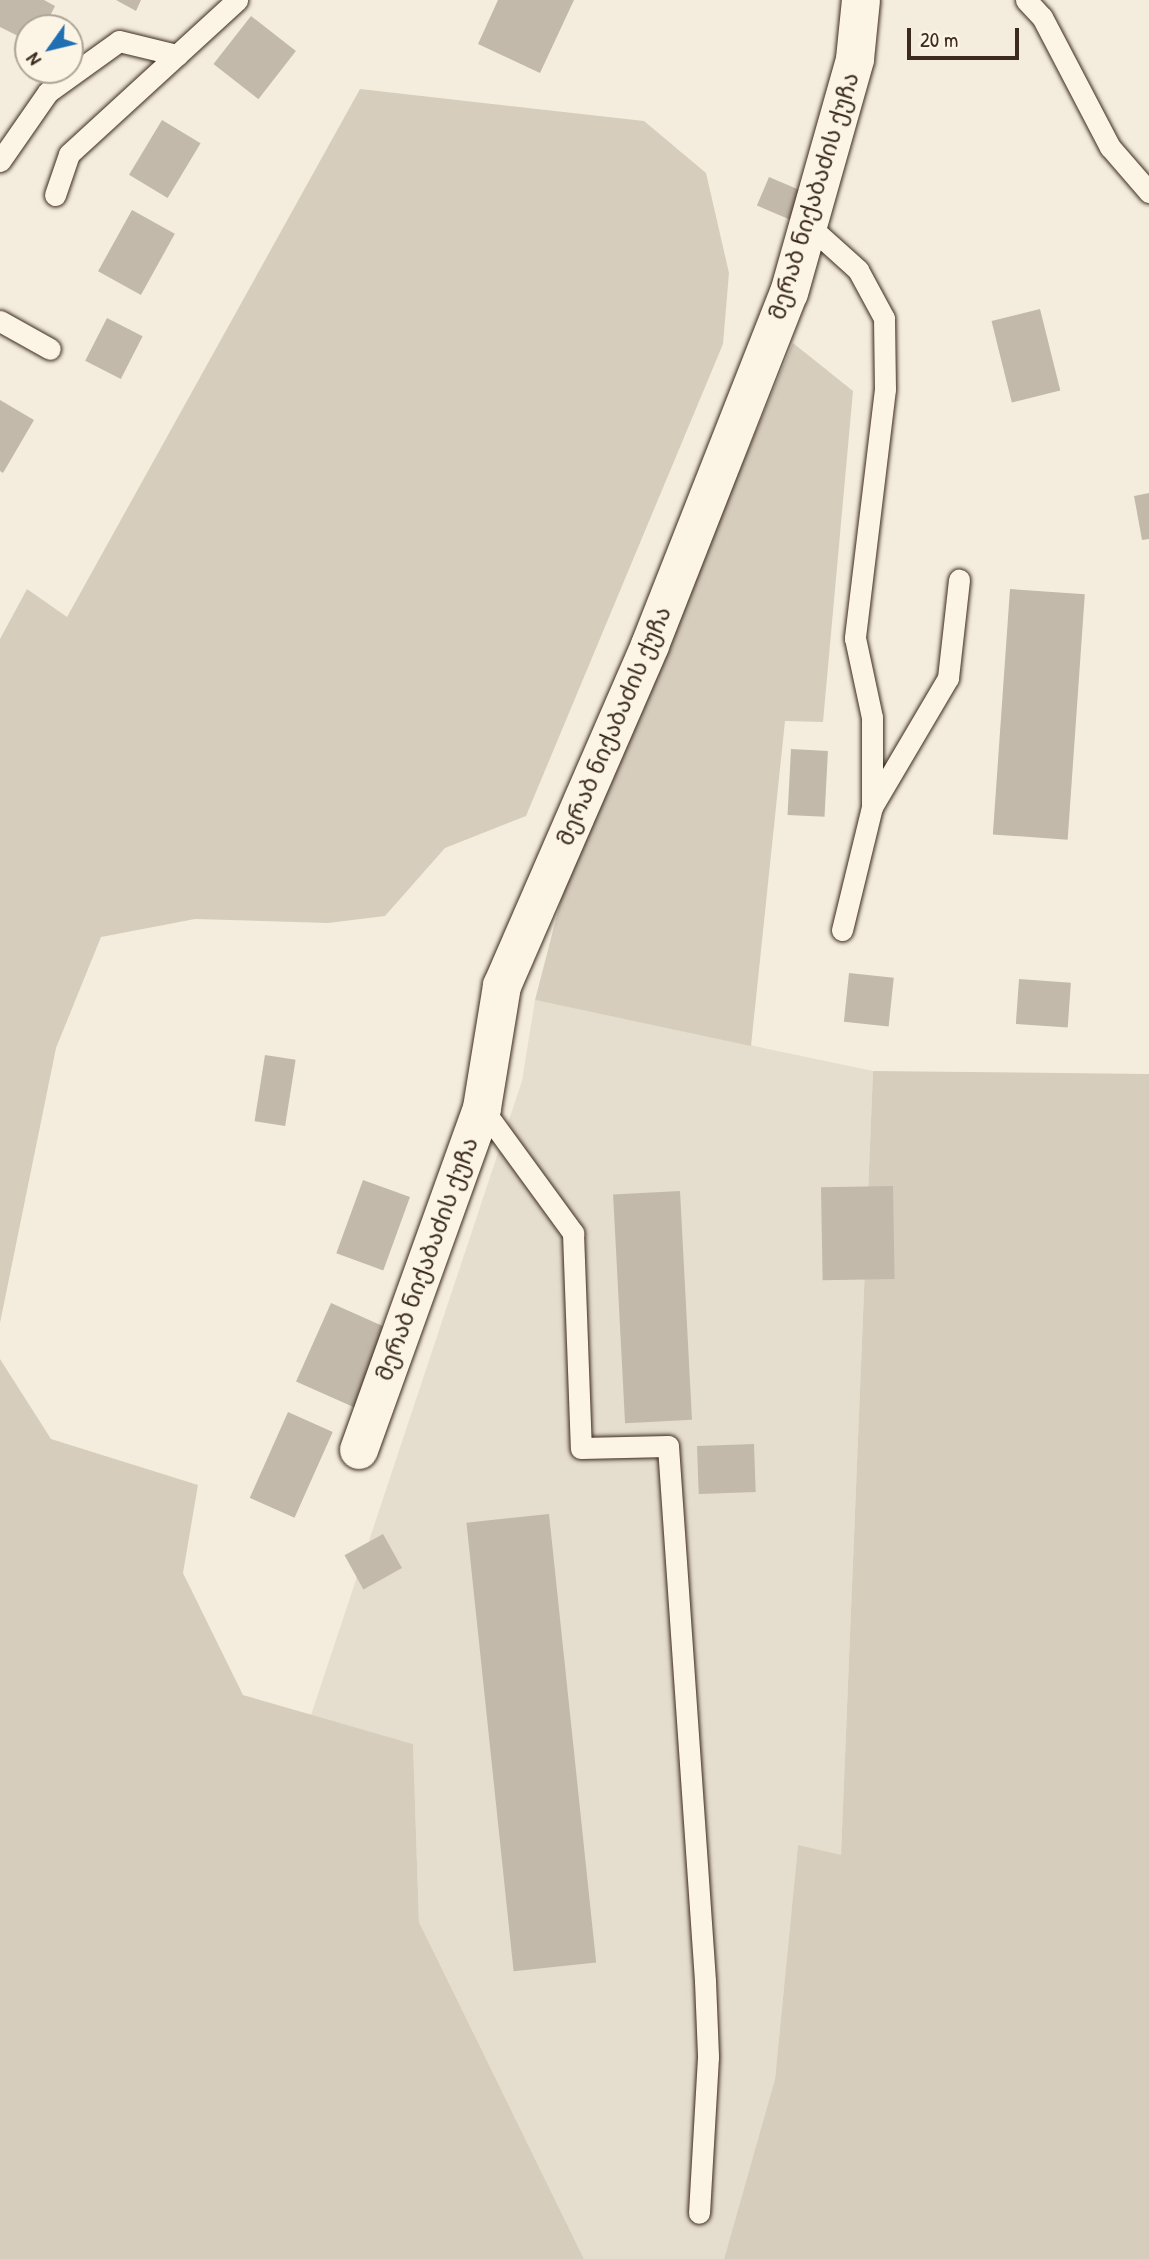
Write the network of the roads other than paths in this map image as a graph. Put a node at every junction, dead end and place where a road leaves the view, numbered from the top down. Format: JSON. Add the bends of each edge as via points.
{"nodes":[{"id":1,"x":237,"y":0,"type":"edge"},
{"id":2,"x":860,"y":0,"type":"edge"},
{"id":3,"x":1027,"y":0,"type":"edge"},
{"id":4,"x":177,"y":55,"type":"junction"},
{"id":5,"x":0,"y":161,"type":"edge"},
{"id":6,"x":1149,"y":192,"type":"edge"},
{"id":7,"x":55,"y":195,"type":"dead end"},
{"id":8,"x":807,"y":224,"type":"junction"},
{"id":9,"x":0,"y":321,"type":"edge"},
{"id":10,"x":50,"y":349,"type":"dead end"},
{"id":11,"x":959,"y":580,"type":"dead end"},
{"id":12,"x":872,"y":807,"type":"junction"},
{"id":13,"x":842,"y":930,"type":"dead end"},
{"id":14,"x":482,"y":1108,"type":"junction"},
{"id":15,"x":359,"y":1450,"type":"dead end"},
{"id":16,"x":699,"y":2213,"type":"dead end"}],
"edges":[{"from":1,"to":4,"type":"lane"},
{"from":2,"to":8,"type":"street","name":"მერაბ ნიქაბაძის ქუჩა","via":[[855,58]]},
{"from":3,"to":6,"type":"lane","via":[[1042,17],[1110,147]]},
{"from":4,"to":5,"type":"lane","via":[[119,41],[48,92]]},
{"from":4,"to":7,"type":"lane","via":[[69,154]]},
{"from":8,"to":12,"type":"lane","via":[[858,270],[884,318],[885,389],[855,638],[872,717]]},
{"from":8,"to":14,"type":"street","name":"მერაბ ნიქაბაძის ქუჩა","via":[[789,293],[655,633],[502,986]]},
{"from":9,"to":10,"type":"lane"},
{"from":11,"to":12,"type":"lane","via":[[948,678]]},
{"from":12,"to":13,"type":"lane"},
{"from":14,"to":15,"type":"street","name":"მერაბ ნიქაბაძის ქუჩა"},
{"from":14,"to":16,"type":"lane","via":[[573,1233],[581,1448],[668,1446],[706,2019]]}]}
